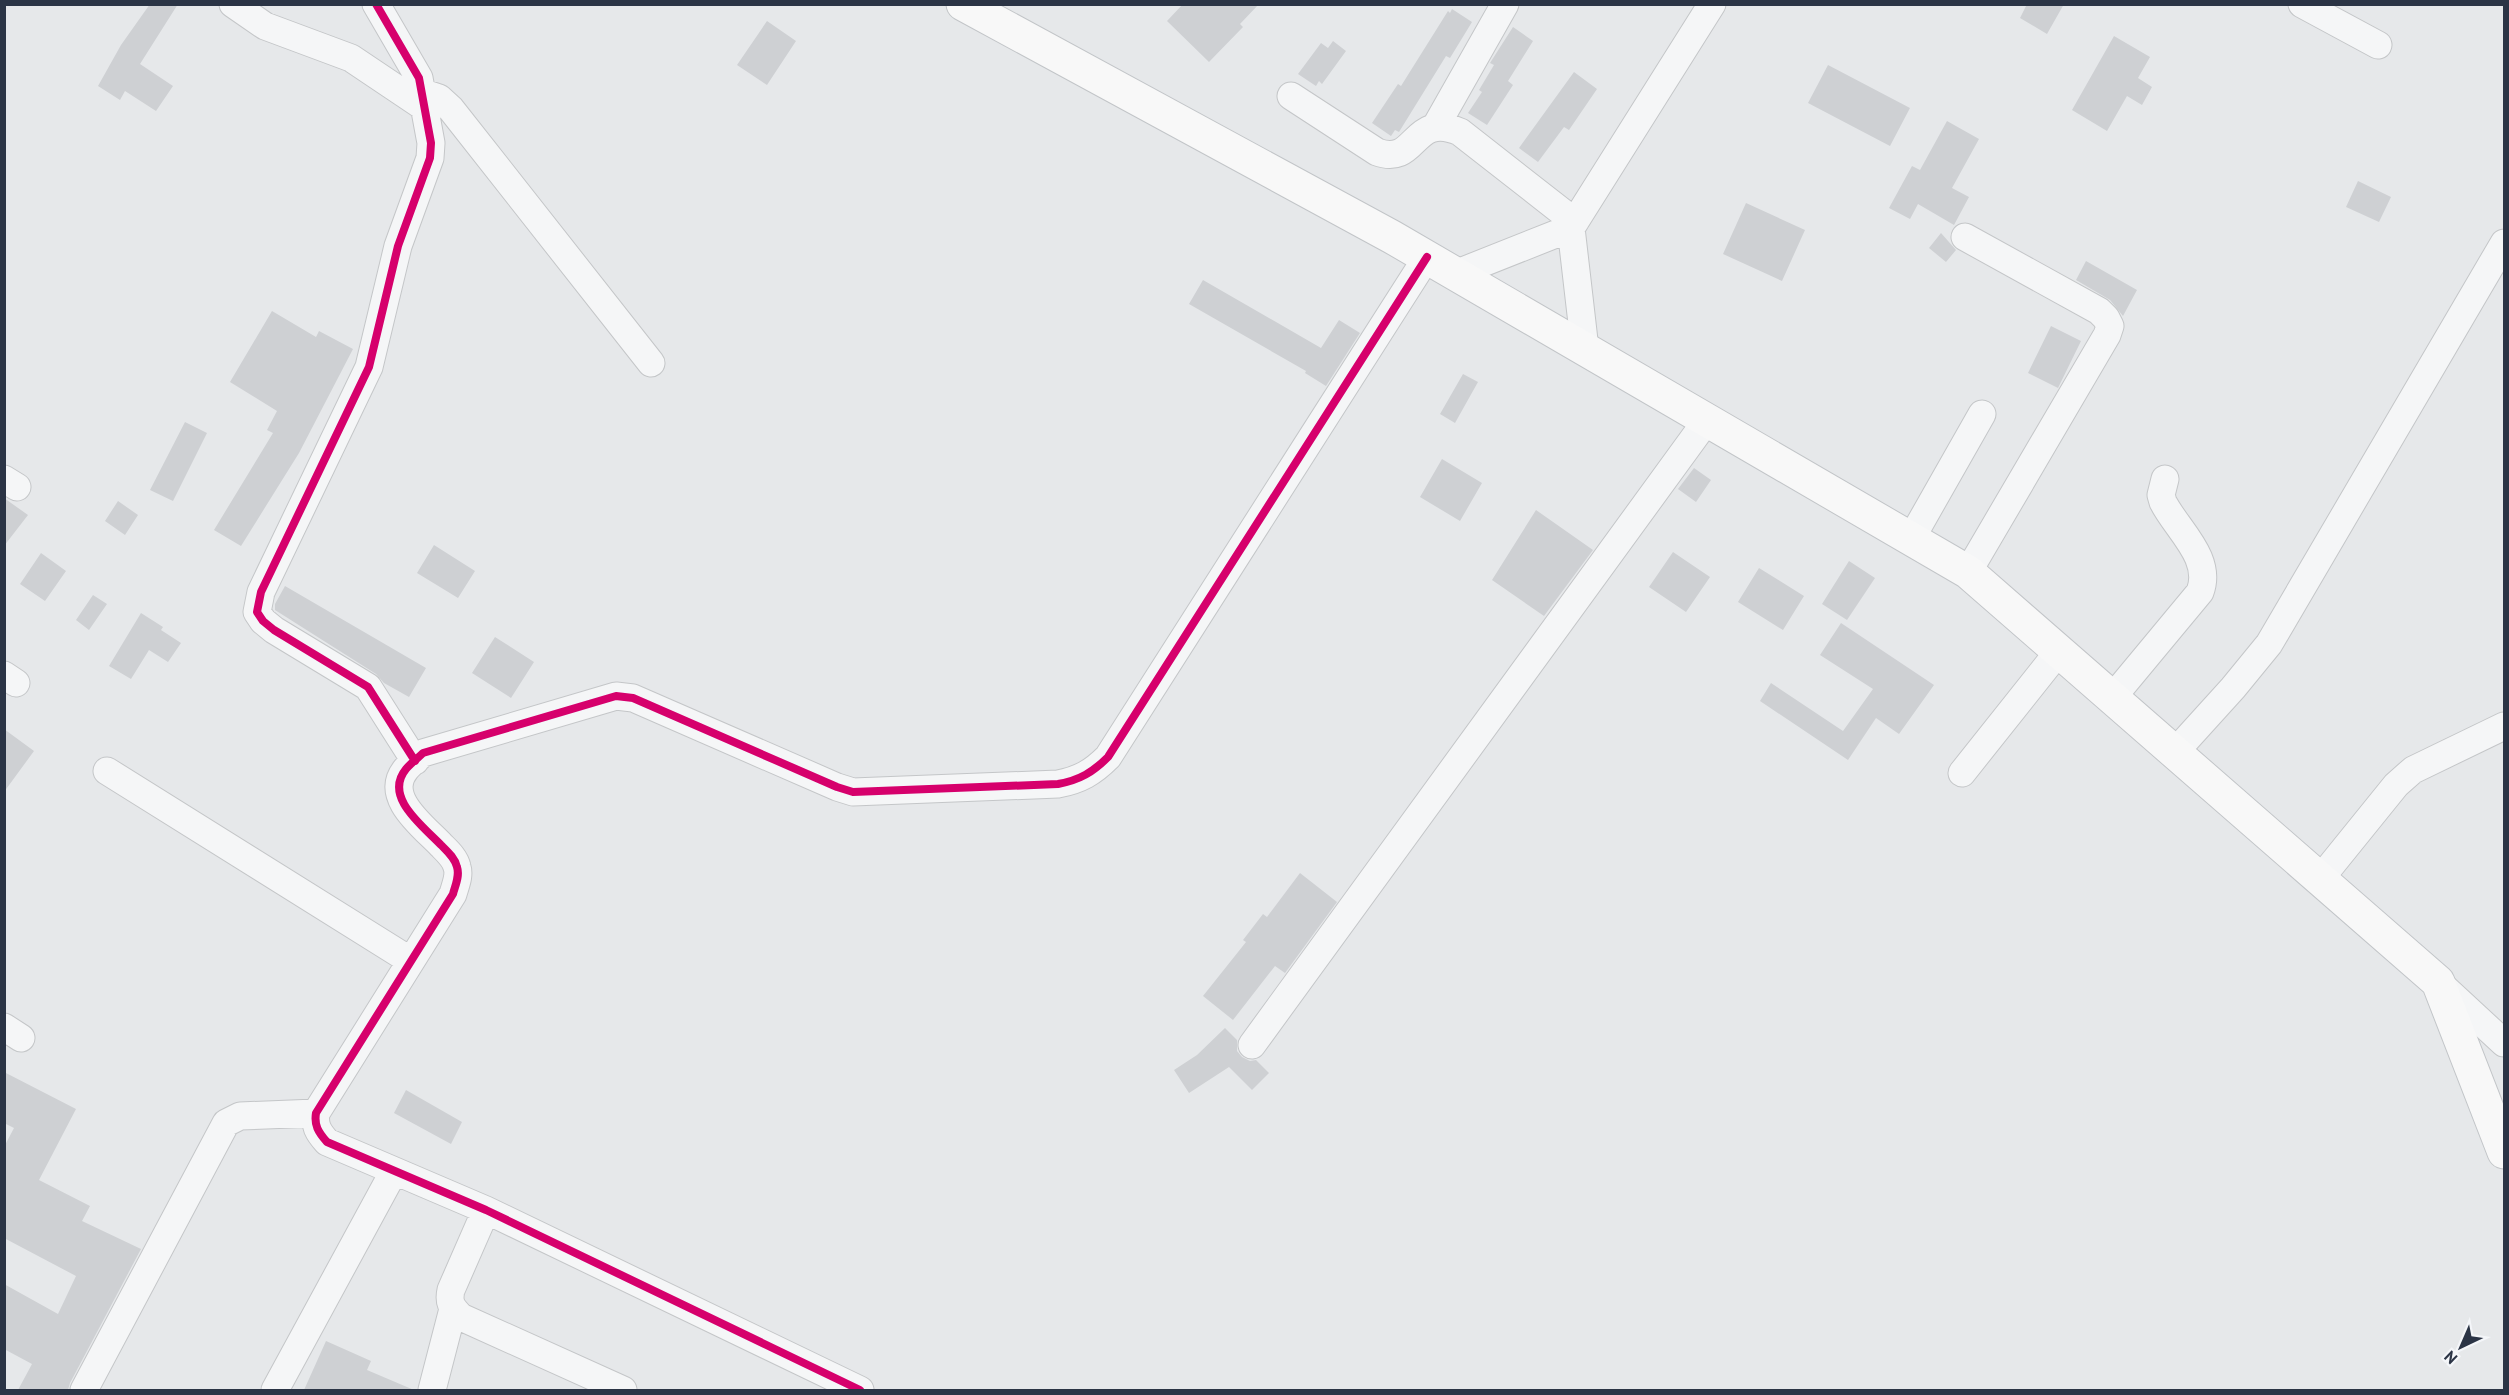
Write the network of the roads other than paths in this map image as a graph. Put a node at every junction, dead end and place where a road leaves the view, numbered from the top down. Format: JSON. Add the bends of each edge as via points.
{"nodes":[{"id":1,"x":233,"y":4,"type":"edge"},
{"id":2,"x":376,"y":4,"type":"edge"},
{"id":3,"x":963,"y":4,"type":"edge"},
{"id":4,"x":1505,"y":4,"type":"edge"},
{"id":5,"x":1712,"y":4,"type":"edge"},
{"id":6,"x":2302,"y":4,"type":"edge"},
{"id":7,"x":2378,"y":45,"type":"dead end"},
{"id":8,"x":1291,"y":96,"type":"dead end"},
{"id":9,"x":423,"y":100,"type":"junction"},
{"id":10,"x":1436,"y":126,"type":"junction"},
{"id":11,"x":1573,"y":225,"type":"junction"},
{"id":12,"x":1965,"y":237,"type":"dead end"},
{"id":13,"x":2505,"y":243,"type":"edge"},
{"id":14,"x":1427,"y":257,"type":"junction"},
{"id":15,"x":1455,"y":274,"type":"junction"},
{"id":16,"x":1585,"y":349,"type":"junction"},
{"id":17,"x":651,"y":363,"type":"dead end"},
{"id":18,"x":1982,"y":414,"type":"dead end"},
{"id":19,"x":1707,"y":420,"type":"junction"},
{"id":20,"x":2165,"y":479,"type":"dead end"},
{"id":21,"x":1911,"y":539,"type":"junction"},
{"id":22,"x":1968,"y":572,"type":"junction"},
{"id":23,"x":2059,"y":651,"type":"junction"},
{"id":24,"x":2112,"y":698,"type":"junction"},
{"id":25,"x":2505,"y":726,"type":"edge"},
{"id":26,"x":2175,"y":752,"type":"junction"},
{"id":27,"x":415,"y":761,"type":"junction"},
{"id":28,"x":107,"y":771,"type":"dead end"},
{"id":29,"x":1962,"y":773,"type":"dead end"},
{"id":30,"x":2320,"y":879,"type":"junction"},
{"id":31,"x":411,"y":961,"type":"junction"},
{"id":32,"x":2438,"y":982,"type":"junction"},
{"id":33,"x":2505,"y":1043,"type":"edge"},
{"id":34,"x":1252,"y":1045,"type":"dead end"},
{"id":35,"x":316,"y":1113,"type":"junction"},
{"id":36,"x":2505,"y":1152,"type":"edge"},
{"id":37,"x":394,"y":1171,"type":"junction"},
{"id":38,"x":486,"y":1210,"type":"junction"},
{"id":39,"x":453,"y":1309,"type":"junction"},
{"id":40,"x":84,"y":1390,"type":"edge"},
{"id":41,"x":275,"y":1390,"type":"edge"},
{"id":42,"x":432,"y":1390,"type":"edge"},
{"id":43,"x":623,"y":1390,"type":"edge"},
{"id":44,"x":860,"y":1390,"type":"edge"}],
"edges":[{"from":1,"to":9,"type":"street","via":[[265,26],[351,57]]},
{"from":2,"to":9,"type":"street","via":[[417,72]]},
{"from":3,"to":14,"type":"main road"},
{"from":4,"to":10,"type":"street"},
{"from":5,"to":11,"type":"street"},
{"from":6,"to":7,"type":"street"},
{"from":8,"to":10,"type":"street","via":[[1387,156],[1404,151],[1425,130]]},
{"from":9,"to":17,"type":"street","via":[[439,98],[450,109]]},
{"from":9,"to":27,"type":"street","via":[[430,158],[398,246],[369,367],[261,592],[257,612],[274,630],[368,687]]},
{"from":10,"to":11,"type":"street","via":[[1460,132]]},
{"from":11,"to":15,"type":"street"},
{"from":11,"to":16,"type":"street"},
{"from":12,"to":22,"type":"street","via":[[2099,311],[2110,326]]},
{"from":13,"to":26,"type":"street","via":[[2269,644]]},
{"from":14,"to":15,"type":"main road"},
{"from":14,"to":27,"type":"street","via":[[1108,757],[1076,781],[853,792],[633,698],[616,696],[423,753]]},
{"from":15,"to":16,"type":"main road"},
{"from":16,"to":19,"type":"main road"},
{"from":18,"to":21,"type":"street"},
{"from":19,"to":21,"type":"main road"},
{"from":19,"to":34,"type":"street"},
{"from":20,"to":24,"type":"street","via":[[2163,502],[2203,566],[2203,583],[2200,592]]},
{"from":21,"to":22,"type":"main road"},
{"from":22,"to":23,"type":"main road"},
{"from":23,"to":24,"type":"main road"},
{"from":23,"to":29,"type":"street"},
{"from":24,"to":26,"type":"main road"},
{"from":25,"to":30,"type":"street","via":[[2413,770],[2396,785]]},
{"from":26,"to":30,"type":"main road"},
{"from":27,"to":31,"type":"street","via":[[405,771],[398,788],[402,801],[452,856],[458,868],[453,894]]},
{"from":28,"to":31,"type":"street"},
{"from":30,"to":32,"type":"main road"},
{"from":31,"to":35,"type":"street"},
{"from":32,"to":33,"type":"street"},
{"from":32,"to":36,"type":"main road"},
{"from":35,"to":37,"type":"street","via":[[314,1122],[327,1142]]},
{"from":35,"to":40,"type":"street","via":[[240,1116],[226,1123]]},
{"from":37,"to":38,"type":"street"},
{"from":37,"to":41,"type":"street"},
{"from":38,"to":39,"type":"street","via":[[451,1290],[449,1300]]},
{"from":38,"to":44,"type":"street"},
{"from":39,"to":42,"type":"street"},
{"from":39,"to":43,"type":"street","via":[[461,1317]]}]}
